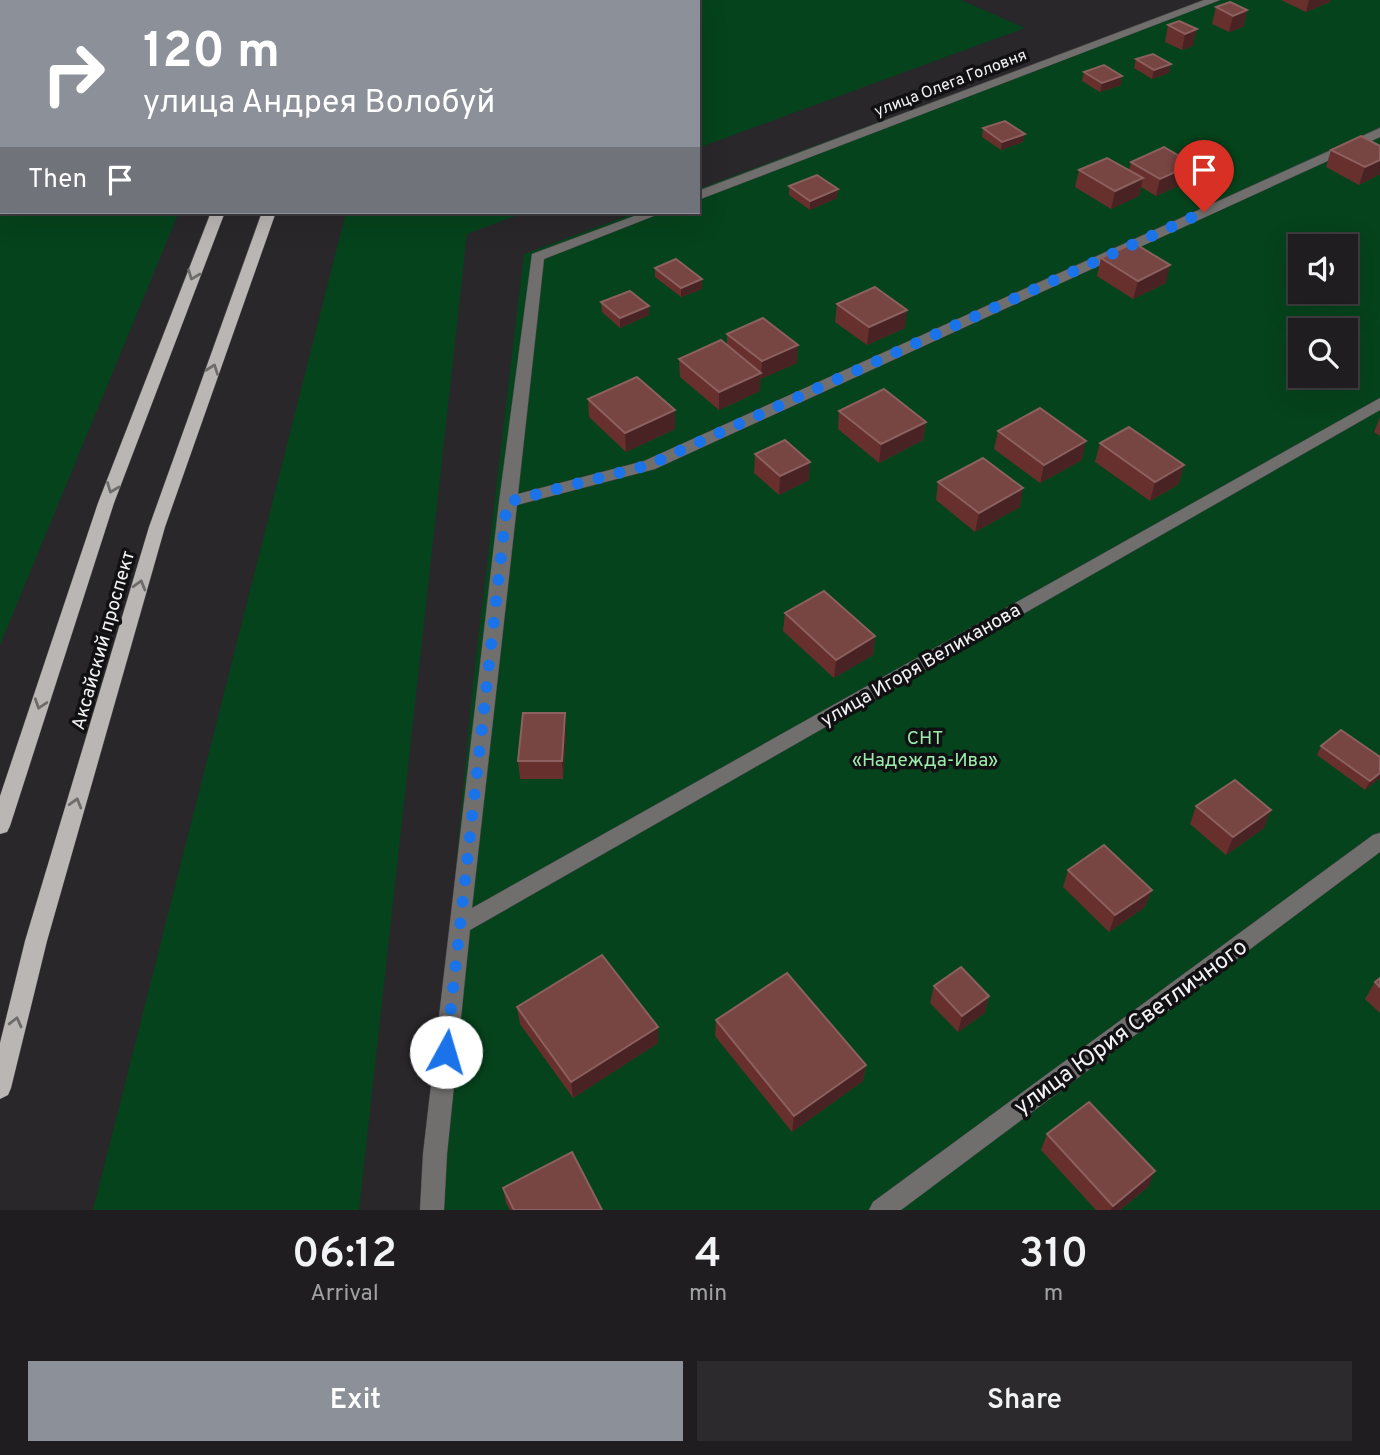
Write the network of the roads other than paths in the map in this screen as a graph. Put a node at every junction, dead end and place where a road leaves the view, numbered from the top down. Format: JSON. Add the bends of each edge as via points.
{"nodes":[{"id":1,"x":1214,"y":0,"type":"edge"},
{"id":2,"x":1380,"y":132,"type":"edge"},
{"id":3,"x":700,"y":195,"type":"edge"},
{"id":4,"x":217,"y":214,"type":"edge"},
{"id":5,"x":268,"y":214,"type":"edge"},
{"id":6,"x":652,"y":214,"type":"edge"},
{"id":7,"x":1380,"y":403,"type":"edge"},
{"id":8,"x":507,"y":502,"type":"junction"},
{"id":9,"x":0,"y":826,"type":"edge"},
{"id":10,"x":1380,"y":841,"type":"edge"},
{"id":11,"x":460,"y":925,"type":"junction"},
{"id":12,"x":0,"y":1088,"type":"edge"},
{"id":13,"x":432,"y":1210,"type":"edge"},
{"id":14,"x":881,"y":1210,"type":"edge"}],
"edges":[{"from":1,"to":3,"type":"street","name":"улица Олега Головня"},
{"from":2,"to":8,"type":"street","via":[[649,465]]},
{"from":4,"to":9,"type":"main road","name":"Аксайский проспект","one_way":true,"via":[[106,503]]},
{"from":12,"to":5,"type":"main road","name":"Аксайский проспект","one_way":true,"via":[[36,941],[157,527]]},
{"from":6,"to":8,"type":"street","via":[[537,257]]},
{"from":7,"to":11,"type":"street","name":"улица Игоря Великанова"},
{"from":8,"to":11,"type":"street"},
{"from":10,"to":14,"type":"street","name":"улица Юрия Светличного"},
{"from":11,"to":13,"type":"street"}]}
